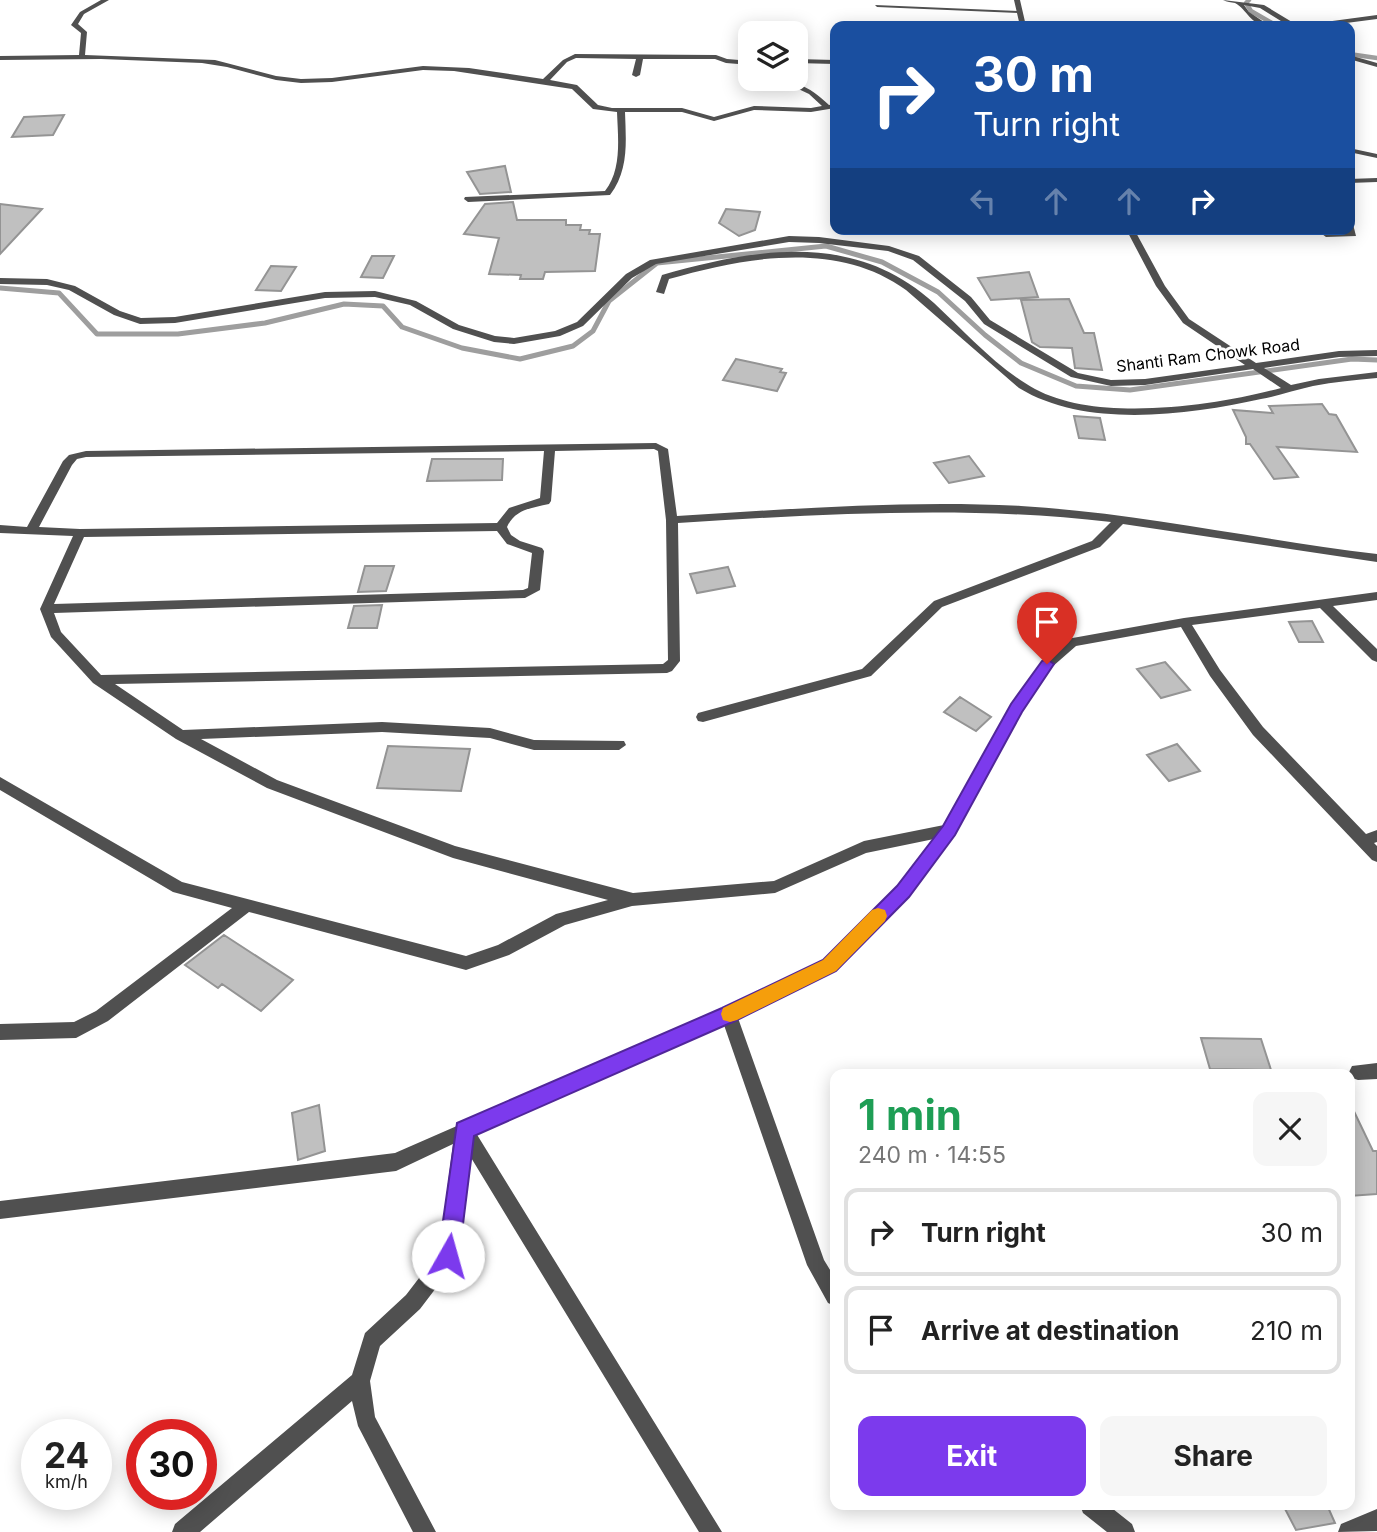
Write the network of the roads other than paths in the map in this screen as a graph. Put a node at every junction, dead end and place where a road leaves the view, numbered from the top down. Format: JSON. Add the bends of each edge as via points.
{"nodes":[{"id":1,"x":106,"y":0,"type":"edge"},
{"id":2,"x":1017,"y":0,"type":"edge"},
{"id":3,"x":1226,"y":0,"type":"edge"},
{"id":4,"x":1241,"y":3,"type":"edge"},
{"id":5,"x":1261,"y":4,"type":"edge"},
{"id":6,"x":877,"y":6,"type":"dead end"},
{"id":7,"x":1020,"y":12,"type":"junction"},
{"id":8,"x":1377,"y":17,"type":"edge"},
{"id":9,"x":1022,"y":21,"type":"edge"},
{"id":10,"x":1259,"y":21,"type":"edge"},
{"id":11,"x":1285,"y":21,"type":"edge"},
{"id":12,"x":1347,"y":21,"type":"edge"},
{"id":13,"x":1355,"y":52,"type":"edge"},
{"id":14,"x":82,"y":55,"type":"junction"},
{"id":15,"x":1377,"y":56,"type":"edge"},
{"id":16,"x":640,"y":57,"type":"junction"},
{"id":17,"x":0,"y":58,"type":"edge"},
{"id":18,"x":1355,"y":60,"type":"edge"},
{"id":19,"x":808,"y":61,"type":"edge"},
{"id":20,"x":738,"y":62,"type":"edge"},
{"id":21,"x":830,"y":62,"type":"edge"},
{"id":22,"x":1377,"y":65,"type":"edge"},
{"id":23,"x":636,"y":75,"type":"dead end"},
{"id":24,"x":545,"y":81,"type":"junction"},
{"id":25,"x":808,"y":90,"type":"edge"},
{"id":26,"x":830,"y":106,"type":"edge"},
{"id":27,"x":830,"y":107,"type":"edge"},
{"id":28,"x":621,"y":110,"type":"junction"},
{"id":29,"x":1355,"y":151,"type":"edge"},
{"id":30,"x":1377,"y":156,"type":"edge"},
{"id":31,"x":1377,"y":180,"type":"edge"},
{"id":32,"x":1355,"y":181,"type":"edge"},
{"id":33,"x":468,"y":199,"type":"dead end"},
{"id":34,"x":1133,"y":235,"type":"edge"},
{"id":35,"x":0,"y":281,"type":"edge"},
{"id":36,"x":661,"y":292,"type":"dead end"},
{"id":37,"x":1377,"y":353,"type":"edge"},
{"id":38,"x":1259,"y":367,"type":"junction"},
{"id":39,"x":1377,"y":375,"type":"edge"},
{"id":40,"x":1285,"y":385,"type":"junction"},
{"id":41,"x":550,"y":448,"type":"junction"},
{"id":42,"x":1121,"y":519,"type":"junction"},
{"id":43,"x":672,"y":520,"type":"junction"},
{"id":44,"x":501,"y":527,"type":"junction"},
{"id":45,"x":0,"y":529,"type":"edge"},
{"id":46,"x":32,"y":529,"type":"junction"},
{"id":47,"x":80,"y":533,"type":"junction"},
{"id":48,"x":1377,"y":558,"type":"edge"},
{"id":49,"x":1377,"y":596,"type":"edge"},
{"id":50,"x":1324,"y":605,"type":"junction"},
{"id":51,"x":46,"y":609,"type":"junction"},
{"id":52,"x":1184,"y":622,"type":"junction"},
{"id":53,"x":1377,"y":657,"type":"edge"},
{"id":54,"x":98,"y":680,"type":"junction"},
{"id":55,"x":703,"y":717,"type":"dead end"},
{"id":56,"x":181,"y":734,"type":"junction"},
{"id":57,"x":619,"y":745,"type":"dead end"},
{"id":58,"x":0,"y":783,"type":"edge"},
{"id":59,"x":949,"y":830,"type":"junction"},
{"id":60,"x":1370,"y":839,"type":"edge"},
{"id":61,"x":1377,"y":856,"type":"edge"},
{"id":62,"x":633,"y":900,"type":"junction"},
{"id":63,"x":247,"y":905,"type":"junction"},
{"id":64,"x":729,"y":1014,"type":"junction"},
{"id":65,"x":0,"y":1032,"type":"edge"},
{"id":66,"x":1377,"y":1071,"type":"edge"},
{"id":67,"x":1358,"y":1072,"type":"dead end"},
{"id":68,"x":464,"y":1130,"type":"junction"},
{"id":69,"x":0,"y":1210,"type":"edge"},
{"id":70,"x":830,"y":1287,"type":"edge"},
{"id":71,"x":360,"y":1381,"type":"junction"},
{"id":72,"x":1097,"y":1510,"type":"edge"},
{"id":73,"x":1377,"y":1520,"type":"edge"},
{"id":74,"x":183,"y":1532,"type":"edge"},
{"id":75,"x":425,"y":1532,"type":"edge"},
{"id":76,"x":711,"y":1532,"type":"edge"},
{"id":77,"x":1124,"y":1532,"type":"edge"},
{"id":78,"x":1349,"y":1532,"type":"edge"}],
"edges":[{"from":1,"to":14,"type":"street","via":[[82,13],[74,24],[84,32]]},
{"from":2,"to":7,"type":"street"},
{"from":3,"to":4,"type":"street"},
{"from":4,"to":5,"type":"street"},
{"from":4,"to":10,"type":"street"},
{"from":5,"to":11,"type":"street"},
{"from":6,"to":7,"type":"lane"},
{"from":7,"to":9,"type":"street"},
{"from":8,"to":12,"type":"street"},
{"from":13,"to":15,"type":"street"},
{"from":14,"to":17,"type":"street"},
{"from":14,"to":24,"type":"street","via":[[204,61],[302,81],[422,68]]},
{"from":16,"to":20,"type":"street","via":[[716,57]]},
{"from":16,"to":23,"type":"street"},
{"from":16,"to":24,"type":"street","via":[[575,56]]},
{"from":18,"to":22,"type":"street"},
{"from":19,"to":21,"type":"street"},
{"from":24,"to":28,"type":"street","via":[[574,87],[596,107]]},
{"from":25,"to":26,"type":"street"},
{"from":27,"to":28,"type":"street","via":[[754,108],[719,119],[682,110]]},
{"from":28,"to":33,"type":"street","via":[[620,167],[616,185],[607,193]]},
{"from":29,"to":30,"type":"street"},
{"from":31,"to":32,"type":"street"},
{"from":34,"to":38,"type":"street","via":[[1186,321]]},
{"from":35,"to":38,"type":"street","name":"Shanti Ram Chowk Road","via":[[47,282],[72,288],[139,321],[176,320],[326,295],[375,294],[413,303],[456,327],[494,340],[514,341],[580,324],[629,276],[653,262],[789,239],[820,240],[877,247],[916,258],[968,299],[987,322],[1075,375],[1111,383],[1145,382]]},
{"from":36,"to":40,"type":"street","via":[[665,277],[733,261],[802,253],[841,258],[886,272],[913,290],[1040,396],[1096,408],[1152,412],[1201,408]]},
{"from":37,"to":38,"type":"street","name":"Shanti Ram Chowk Road"},
{"from":38,"to":40,"type":"street"},
{"from":39,"to":40,"type":"street"},
{"from":41,"to":43,"type":"street","via":[[646,445],[663,449]]},
{"from":41,"to":44,"type":"street","via":[[545,501],[523,505],[510,513]]},
{"from":41,"to":46,"type":"street","via":[[86,454],[67,463]]},
{"from":42,"to":43,"type":"street","via":[[921,508]]},
{"from":42,"to":48,"type":"street"},
{"from":42,"to":55,"type":"street","via":[[1096,544],[938,604],[866,673]]},
{"from":43,"to":54,"type":"street","via":[[674,661],[667,668]]},
{"from":44,"to":47,"type":"street"},
{"from":44,"to":51,"type":"street","via":[[510,542],[538,551],[534,590],[525,594]]},
{"from":45,"to":46,"type":"street"},
{"from":46,"to":47,"type":"street"},
{"from":47,"to":51,"type":"street"},
{"from":49,"to":50,"type":"street"},
{"from":50,"to":52,"type":"street"},
{"from":50,"to":53,"type":"street"},
{"from":51,"to":54,"type":"street","via":[[55,634]]},
{"from":52,"to":59,"type":"street","via":[[1072,642],[1055,657],[1016,708]]},
{"from":52,"to":60,"type":"street","via":[[1214,673],[1258,731]]},
{"from":54,"to":56,"type":"street"},
{"from":56,"to":57,"type":"street","via":[[382,727],[490,733],[534,745]]},
{"from":56,"to":62,"type":"street","via":[[272,784],[453,852]]},
{"from":58,"to":63,"type":"street","via":[[178,887]]},
{"from":59,"to":62,"type":"street","via":[[864,847],[775,887]]},
{"from":59,"to":64,"type":"street","via":[[903,891],[829,965]]},
{"from":60,"to":61,"type":"street"},
{"from":62,"to":63,"type":"street","via":[[561,919],[503,950],[466,963]]},
{"from":63,"to":65,"type":"street","via":[[102,1016],[76,1030]]},
{"from":64,"to":68,"type":"street"},
{"from":64,"to":70,"type":"street","via":[[817,1265]]},
{"from":66,"to":67,"type":"street"},
{"from":68,"to":69,"type":"street","via":[[396,1162]]},
{"from":68,"to":71,"type":"street","via":[[448,1256],[413,1302],[372,1340]]},
{"from":68,"to":76,"type":"street"},
{"from":71,"to":74,"type":"street"},
{"from":71,"to":75,"type":"street","via":[[365,1419]]},
{"from":72,"to":77,"type":"street"},
{"from":73,"to":78,"type":"street"}]}
